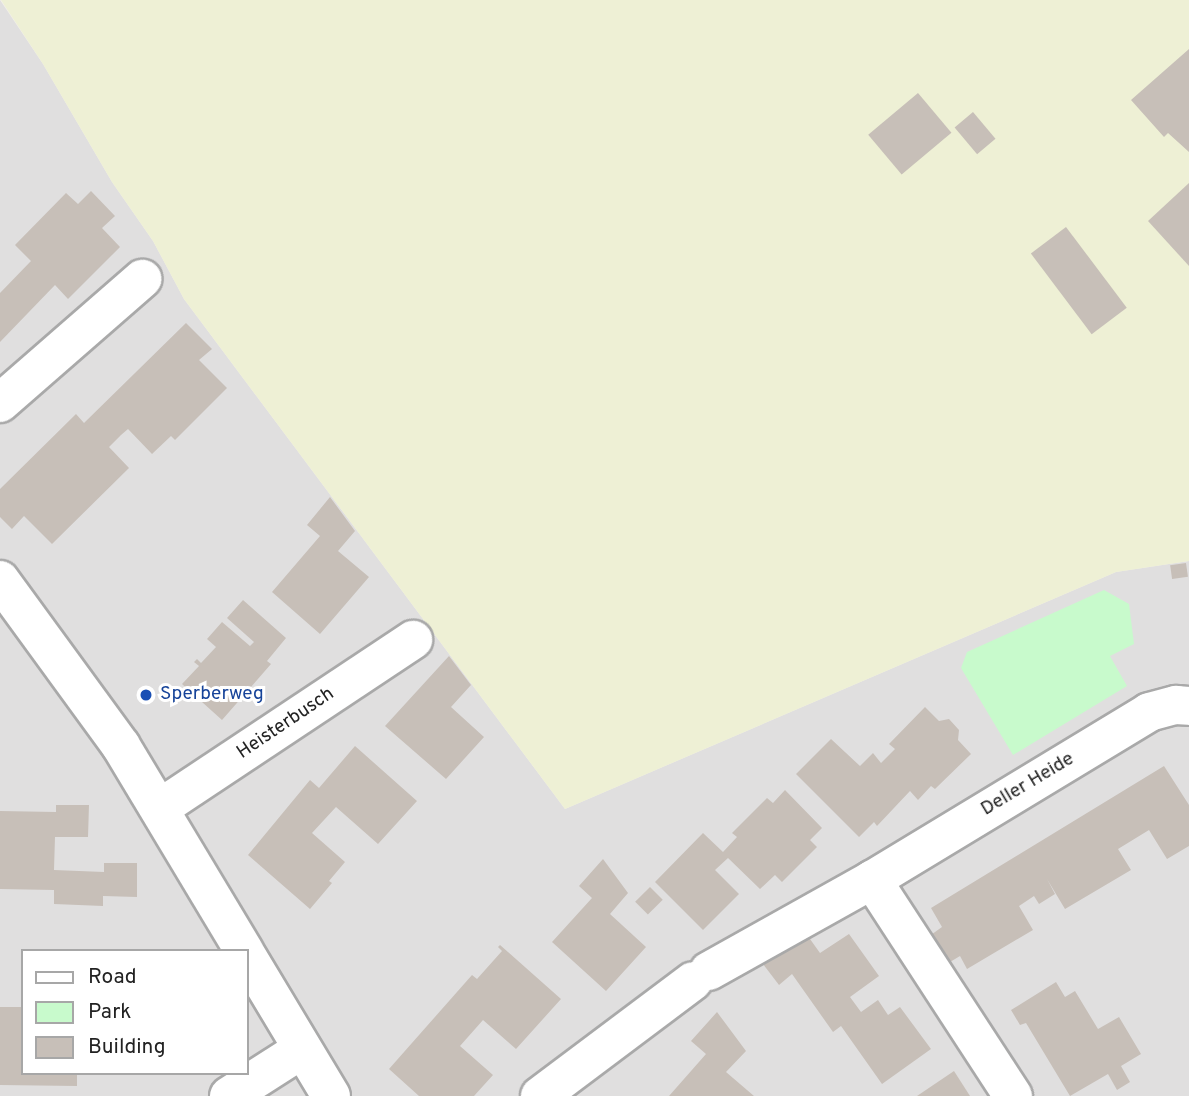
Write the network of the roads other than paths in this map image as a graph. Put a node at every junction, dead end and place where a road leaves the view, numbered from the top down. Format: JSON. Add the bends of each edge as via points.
{"nodes":[{"id":1,"x":142,"y":279,"type":"dead end"},
{"id":2,"x":0,"y":403,"type":"edge"},
{"id":3,"x":0,"y":580,"type":"edge"},
{"id":4,"x":413,"y":640,"type":"dead end"},
{"id":5,"x":1189,"y":706,"type":"edge"},
{"id":6,"x":160,"y":808,"type":"junction"},
{"id":7,"x":872,"y":880,"type":"junction"},
{"id":8,"x":243,"y":949,"type":"edge"},
{"id":9,"x":248,"y":958,"type":"edge"},
{"id":10,"x":301,"y":1050,"type":"junction"},
{"id":11,"x":229,"y":1096,"type":"edge"},
{"id":12,"x":331,"y":1096,"type":"edge"},
{"id":13,"x":540,"y":1096,"type":"edge"},
{"id":14,"x":1013,"y":1096,"type":"edge"}],
"edges":[{"from":1,"to":2,"type":"street"},
{"from":3,"to":6,"type":"street","via":[[114,736]]},
{"from":4,"to":6,"type":"street","name":"Heisterbusch"},
{"from":5,"to":7,"type":"street","name":"Deller Heide","via":[[1149,712]]},
{"from":6,"to":8,"type":"street"},
{"from":7,"to":13,"type":"street","name":"Deller Heide","via":[[701,976]]},
{"from":7,"to":14,"type":"street"},
{"from":9,"to":10,"type":"street"},
{"from":10,"to":11,"type":"street"},
{"from":10,"to":12,"type":"street"}]}
